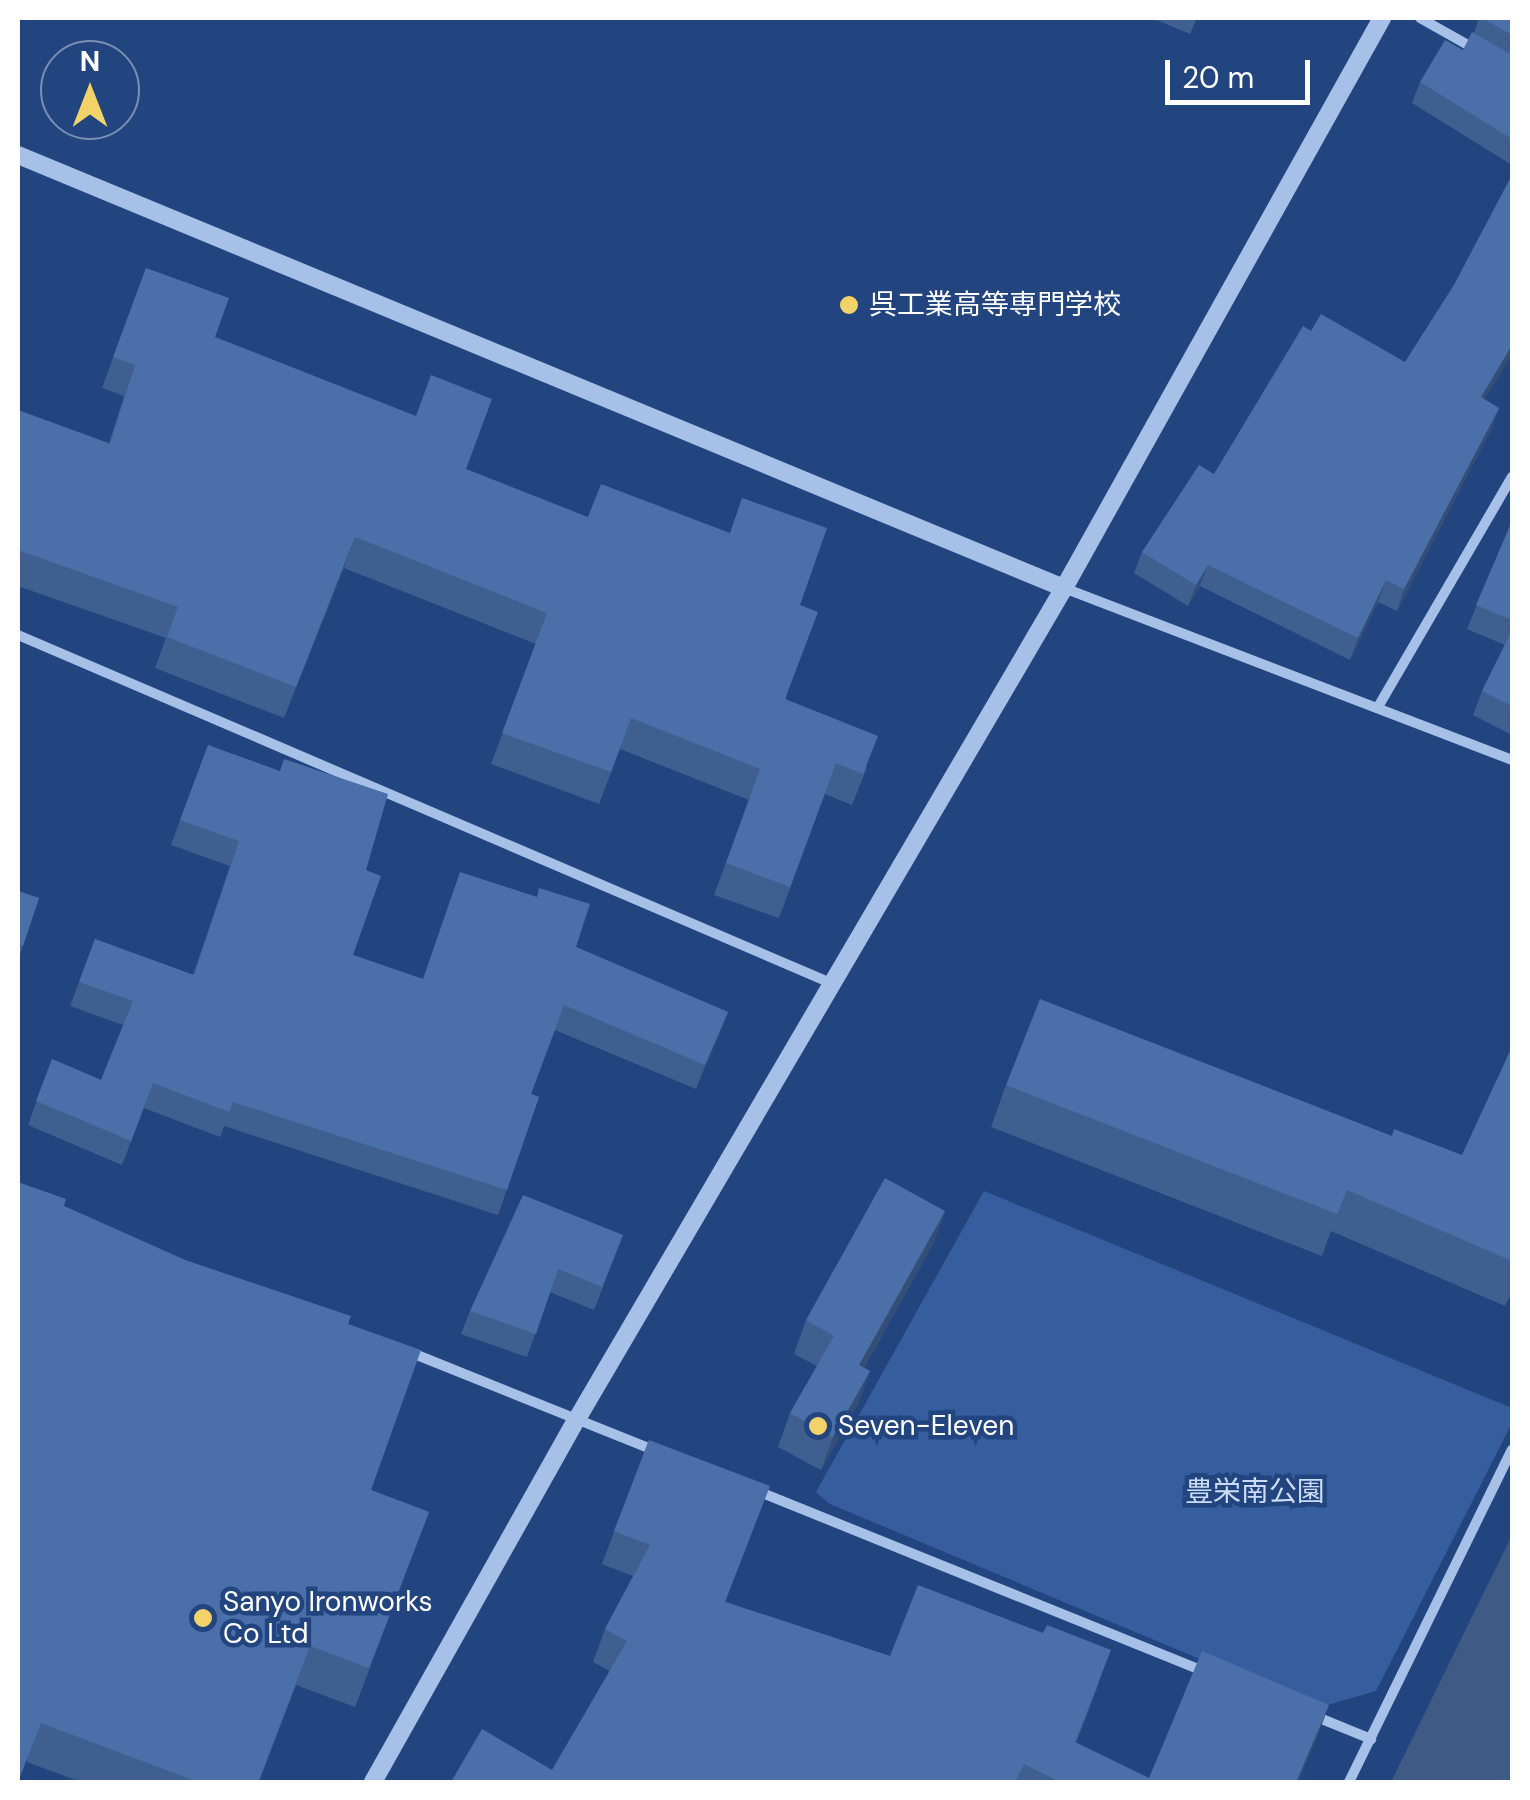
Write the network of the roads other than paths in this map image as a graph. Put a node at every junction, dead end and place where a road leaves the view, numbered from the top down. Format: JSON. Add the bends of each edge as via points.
{"nodes":[{"id":1,"x":1382,"y":18,"type":"edge"},
{"id":2,"x":1420,"y":18,"type":"edge"},
{"id":3,"x":1482,"y":53,"type":"edge"},
{"id":4,"x":18,"y":154,"type":"edge"},
{"id":5,"x":1512,"y":477,"type":"edge"},
{"id":6,"x":1064,"y":588,"type":"junction"},
{"id":7,"x":18,"y":635,"type":"edge"},
{"id":8,"x":1378,"y":707,"type":"junction"},
{"id":9,"x":1512,"y":760,"type":"edge"},
{"id":10,"x":833,"y":984,"type":"junction"},
{"id":11,"x":395,"y":1346,"type":"edge"},
{"id":12,"x":577,"y":1419,"type":"junction"},
{"id":13,"x":1512,"y":1450,"type":"edge"},
{"id":14,"x":662,"y":1453,"type":"edge"},
{"id":15,"x":734,"y":1482,"type":"edge"},
{"id":16,"x":1224,"y":1679,"type":"edge"},
{"id":17,"x":1298,"y":1709,"type":"edge"},
{"id":18,"x":1371,"y":1739,"type":"junction"},
{"id":19,"x":373,"y":1782,"type":"edge"},
{"id":20,"x":1349,"y":1782,"type":"edge"}],
"edges":[{"from":1,"to":6,"type":"street"},
{"from":2,"to":3,"type":"street"},
{"from":4,"to":6,"type":"street"},
{"from":5,"to":8,"type":"street"},
{"from":6,"to":8,"type":"street"},
{"from":6,"to":10,"type":"street"},
{"from":7,"to":10,"type":"street"},
{"from":8,"to":9,"type":"street"},
{"from":10,"to":12,"type":"street"},
{"from":11,"to":12,"type":"street"},
{"from":12,"to":14,"type":"street"},
{"from":12,"to":19,"type":"street"},
{"from":13,"to":18,"type":"street"},
{"from":15,"to":16,"type":"street"},
{"from":17,"to":18,"type":"street"},
{"from":18,"to":20,"type":"street"}]}
